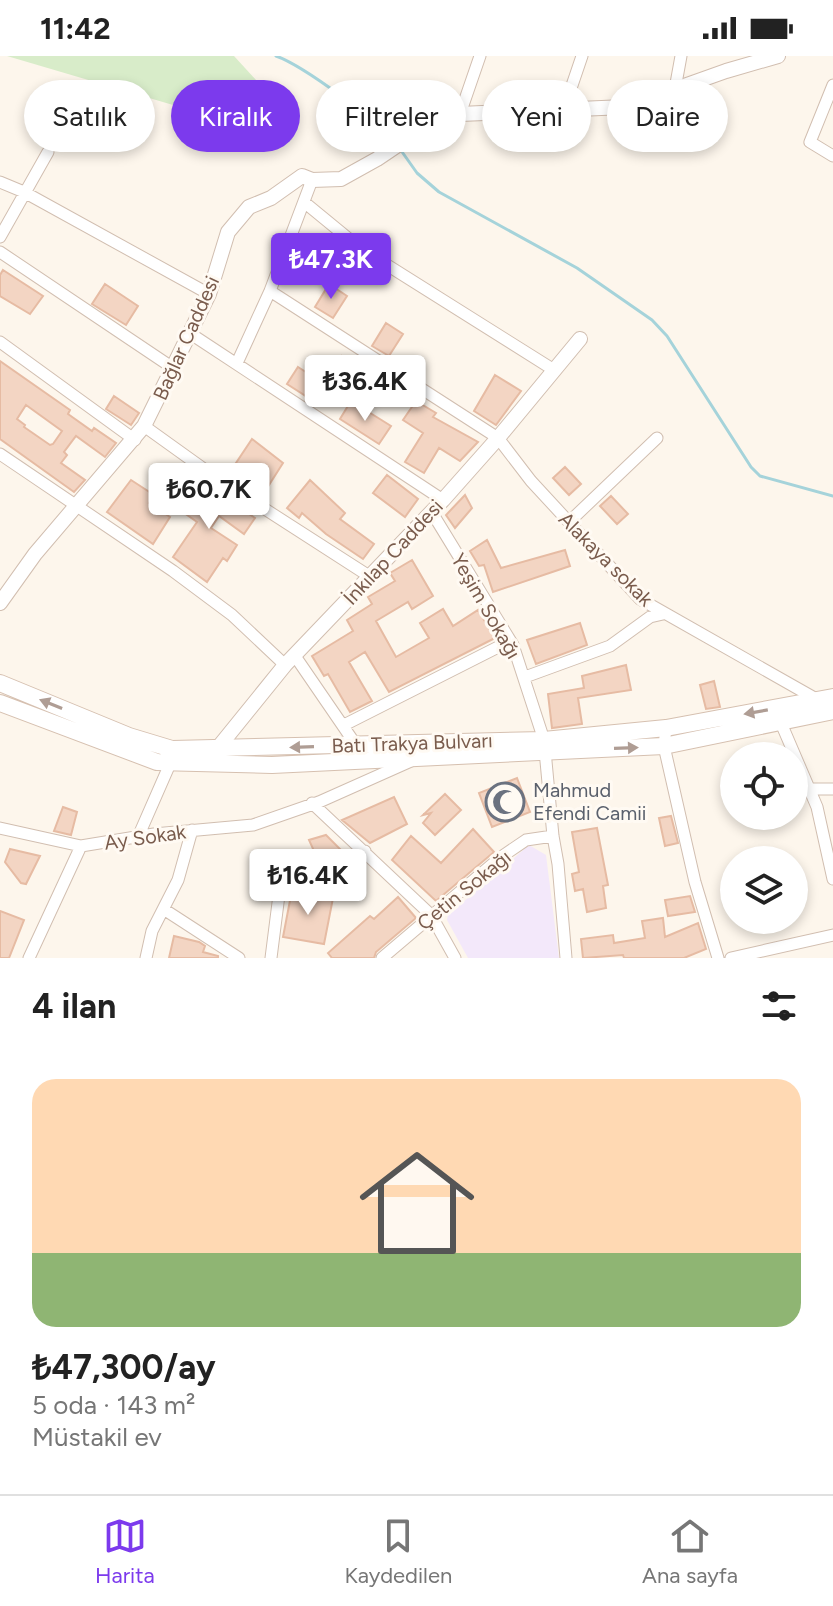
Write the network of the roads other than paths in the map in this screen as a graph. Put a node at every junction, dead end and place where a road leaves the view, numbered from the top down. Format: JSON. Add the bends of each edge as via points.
{"nodes":[{"id":1,"x":480,"y":56,"type":"edge"},
{"id":2,"x":582,"y":56,"type":"edge"},
{"id":3,"x":681,"y":56,"type":"edge"},
{"id":4,"x":778,"y":56,"type":"edge"},
{"id":5,"x":574,"y":80,"type":"edge"},
{"id":6,"x":677,"y":80,"type":"edge"},
{"id":7,"x":703,"y":80,"type":"edge"},
{"id":8,"x":833,"y":85,"type":"edge"},
{"id":9,"x":466,"y":97,"type":"edge"},
{"id":10,"x":48,"y":152,"type":"dead end"},
{"id":11,"x":387,"y":152,"type":"edge"},
{"id":12,"x":833,"y":156,"type":"edge"},
{"id":13,"x":312,"y":180,"type":"junction"},
{"id":14,"x":0,"y":182,"type":"edge"},
{"id":15,"x":24,"y":192,"type":"junction"},
{"id":16,"x":304,"y":202,"type":"junction"},
{"id":17,"x":0,"y":237,"type":"edge"},
{"id":18,"x":0,"y":252,"type":"edge"},
{"id":19,"x":270,"y":291,"type":"junction"},
{"id":20,"x":209,"y":294,"type":"junction"},
{"id":21,"x":191,"y":334,"type":"junction"},
{"id":22,"x":580,"y":339,"type":"dead end"},
{"id":23,"x":0,"y":342,"type":"edge"},
{"id":24,"x":237,"y":363,"type":"junction"},
{"id":25,"x":173,"y":368,"type":"junction"},
{"id":26,"x":554,"y":370,"type":"junction"},
{"id":27,"x":144,"y":426,"type":"junction"},
{"id":28,"x":498,"y":438,"type":"junction"},
{"id":29,"x":657,"y":438,"type":"dead end"},
{"id":30,"x":135,"y":440,"type":"junction"},
{"id":31,"x":0,"y":454,"type":"edge"},
{"id":32,"x":443,"y":500,"type":"junction"},
{"id":33,"x":78,"y":504,"type":"junction"},
{"id":34,"x":431,"y":511,"type":"junction"},
{"id":35,"x":569,"y":522,"type":"junction"},
{"id":36,"x":369,"y":576,"type":"junction"},
{"id":37,"x":0,"y":603,"type":"edge"},
{"id":38,"x":663,"y":614,"type":"junction"},
{"id":39,"x":510,"y":641,"type":"junction"},
{"id":40,"x":290,"y":660,"type":"junction"},
{"id":41,"x":525,"y":677,"type":"junction"},
{"id":42,"x":0,"y":683,"type":"edge"},
{"id":43,"x":826,"y":699,"type":"edge"},
{"id":44,"x":0,"y":703,"type":"edge"},
{"id":45,"x":833,"y":711,"type":"edge"},
{"id":46,"x":781,"y":723,"type":"junction"},
{"id":47,"x":344,"y":725,"type":"junction"},
{"id":48,"x":666,"y":728,"type":"junction"},
{"id":49,"x":356,"y":745,"type":"junction"},
{"id":50,"x":545,"y":745,"type":"junction"},
{"id":51,"x":664,"y":746,"type":"junction"},
{"id":52,"x":215,"y":749,"type":"junction"},
{"id":53,"x":174,"y":756,"type":"junction"},
{"id":54,"x":422,"y":756,"type":"junction"},
{"id":55,"x":208,"y":765,"type":"junction"},
{"id":56,"x":810,"y":789,"type":"junction"},
{"id":57,"x":833,"y":789,"type":"edge"},
{"id":58,"x":312,"y":803,"type":"junction"},
{"id":59,"x":0,"y":828,"type":"edge"},
{"id":60,"x":192,"y":830,"type":"junction"},
{"id":61,"x":553,"y":836,"type":"junction"},
{"id":62,"x":138,"y":837,"type":"junction"},
{"id":63,"x":81,"y":846,"type":"junction"},
{"id":64,"x":365,"y":851,"type":"junction"},
{"id":65,"x":833,"y":879,"type":"edge"},
{"id":66,"x":165,"y":910,"type":"junction"},
{"id":67,"x":431,"y":915,"type":"junction"},
{"id":68,"x":833,"y":935,"type":"edge"},
{"id":69,"x":29,"y":958,"type":"edge"},
{"id":70,"x":146,"y":958,"type":"edge"},
{"id":71,"x":239,"y":958,"type":"edge"},
{"id":72,"x":271,"y":958,"type":"edge"},
{"id":73,"x":382,"y":958,"type":"edge"},
{"id":74,"x":455,"y":958,"type":"edge"},
{"id":75,"x":566,"y":958,"type":"edge"},
{"id":76,"x":718,"y":958,"type":"edge"},
{"id":77,"x":731,"y":958,"type":"edge"}],
"edges":[{"from":1,"to":9,"type":"street"},
{"from":2,"to":5,"type":"street"},
{"from":3,"to":6,"type":"street"},
{"from":4,"to":7,"type":"street","name":"Bağlar Caddesi"},
{"from":8,"to":12,"type":"street","via":[[810,142]]},
{"from":10,"to":15,"type":"street"},
{"from":11,"to":13,"type":"street","name":"Bağlar Caddesi","via":[[341,179]]},
{"from":13,"to":16,"type":"street"},
{"from":13,"to":20,"type":"street","name":"Bağlar Caddesi","via":[[302,176],[249,207],[228,232]]},
{"from":14,"to":15,"type":"street"},
{"from":15,"to":17,"type":"street"},
{"from":15,"to":20,"type":"street"},
{"from":16,"to":19,"type":"street"},
{"from":16,"to":26,"type":"street","via":[[360,248]]},
{"from":18,"to":25,"type":"street"},
{"from":19,"to":24,"type":"street"},
{"from":19,"to":28,"type":"street","name":"Alakaya sokak"},
{"from":20,"to":21,"type":"street","name":"Bağlar Caddesi"},
{"from":21,"to":24,"type":"street"},
{"from":21,"to":25,"type":"street","name":"Bağlar Caddesi"},
{"from":22,"to":26,"type":"street","name":"İnkılap Caddesi"},
{"from":23,"to":30,"type":"street"},
{"from":24,"to":32,"type":"street"},
{"from":25,"to":27,"type":"street","name":"Bağlar Caddesi"},
{"from":26,"to":28,"type":"street","name":"İnkılap Caddesi"},
{"from":27,"to":30,"type":"street","name":"Bağlar Caddesi"},
{"from":27,"to":36,"type":"street"},
{"from":28,"to":32,"type":"street","name":"İnkılap Caddesi"},
{"from":28,"to":35,"type":"street","name":"Alakaya sokak"},
{"from":29,"to":35,"type":"street"},
{"from":30,"to":33,"type":"street","name":"Bağlar Caddesi"},
{"from":31,"to":33,"type":"street"},
{"from":32,"to":34,"type":"street","name":"İnkılap Caddesi"},
{"from":33,"to":37,"type":"street","name":"Bağlar Caddesi"},
{"from":33,"to":40,"type":"street"},
{"from":34,"to":36,"type":"street","name":"İnkılap Caddesi"},
{"from":34,"to":39,"type":"street","name":"Yeşim Sokağı"},
{"from":35,"to":38,"type":"street","name":"Alakaya sokak","via":[[640,599]]},
{"from":36,"to":40,"type":"street","name":"İnkılap Caddesi"},
{"from":38,"to":41,"type":"street","via":[[650,617],[610,646]]},
{"from":38,"to":43,"type":"street","name":"Alakaya sokak"},
{"from":39,"to":41,"type":"street","name":"Yeşim Sokağı"},
{"from":39,"to":47,"type":"street"},
{"from":40,"to":47,"type":"street"},
{"from":40,"to":52,"type":"street","name":"İnkılap Caddesi"},
{"from":41,"to":50,"type":"street","name":"Yeşim Sokağı"},
{"from":53,"to":42,"type":"main road","name":"Batı Trakya Bulvarı","one_way":true},
{"from":43,"to":48,"type":"main road","name":"Batı Trakya Bulvarı","one_way":true},
{"from":44,"to":53,"type":"main road","name":"Batı Trakya Bulvarı","via":[[157,762]]},
{"from":45,"to":46,"type":"main road","name":"Batı Trakya Bulvarı"},
{"from":46,"to":51,"type":"main road","name":"Batı Trakya Bulvarı"},
{"from":46,"to":56,"type":"street"},
{"from":47,"to":49,"type":"street"},
{"from":48,"to":50,"type":"main road","name":"Batı Trakya Bulvarı"},
{"from":48,"to":51,"type":"street"},
{"from":49,"to":50,"type":"main road","name":"Batı Trakya Bulvarı"},
{"from":49,"to":52,"type":"main road","name":"Batı Trakya Bulvarı","one_way":true},
{"from":50,"to":51,"type":"main road","name":"Batı Trakya Bulvarı","one_way":true},
{"from":50,"to":54,"type":"main road","name":"Batı Trakya Bulvarı"},
{"from":50,"to":61,"type":"street","name":"Yeşim Sokağı"},
{"from":51,"to":76,"type":"street"},
{"from":52,"to":53,"type":"main road","name":"Batı Trakya Bulvarı"},
{"from":52,"to":55,"type":"street","name":"İnkılap Caddesi"},
{"from":53,"to":55,"type":"main road","name":"Batı Trakya Bulvarı"},
{"from":53,"to":62,"type":"street"},
{"from":54,"to":55,"type":"main road","name":"Batı Trakya Bulvarı"},
{"from":54,"to":58,"type":"street","name":"Ay Sokak"},
{"from":56,"to":57,"type":"street"},
{"from":56,"to":65,"type":"street"},
{"from":58,"to":60,"type":"street","name":"Ay Sokak","via":[[253,825]]},
{"from":58,"to":64,"type":"street"},
{"from":59,"to":63,"type":"street","name":"Ay Sokak"},
{"from":60,"to":62,"type":"street","name":"Ay Sokak"},
{"from":60,"to":66,"type":"street"},
{"from":61,"to":67,"type":"street","name":"Çetin Sokağı","via":[[526,840]]},
{"from":61,"to":75,"type":"street","name":"Yeşim Sokağı"},
{"from":62,"to":63,"type":"street","name":"Ay Sokak"},
{"from":63,"to":69,"type":"street"},
{"from":64,"to":67,"type":"street"},
{"from":64,"to":72,"type":"street","via":[[287,882],[279,895]]},
{"from":66,"to":70,"type":"street","via":[[152,931]]},
{"from":66,"to":71,"type":"street"},
{"from":67,"to":73,"type":"street","name":"Çetin Sokağı"},
{"from":67,"to":74,"type":"street"},
{"from":68,"to":77,"type":"street"}]}
